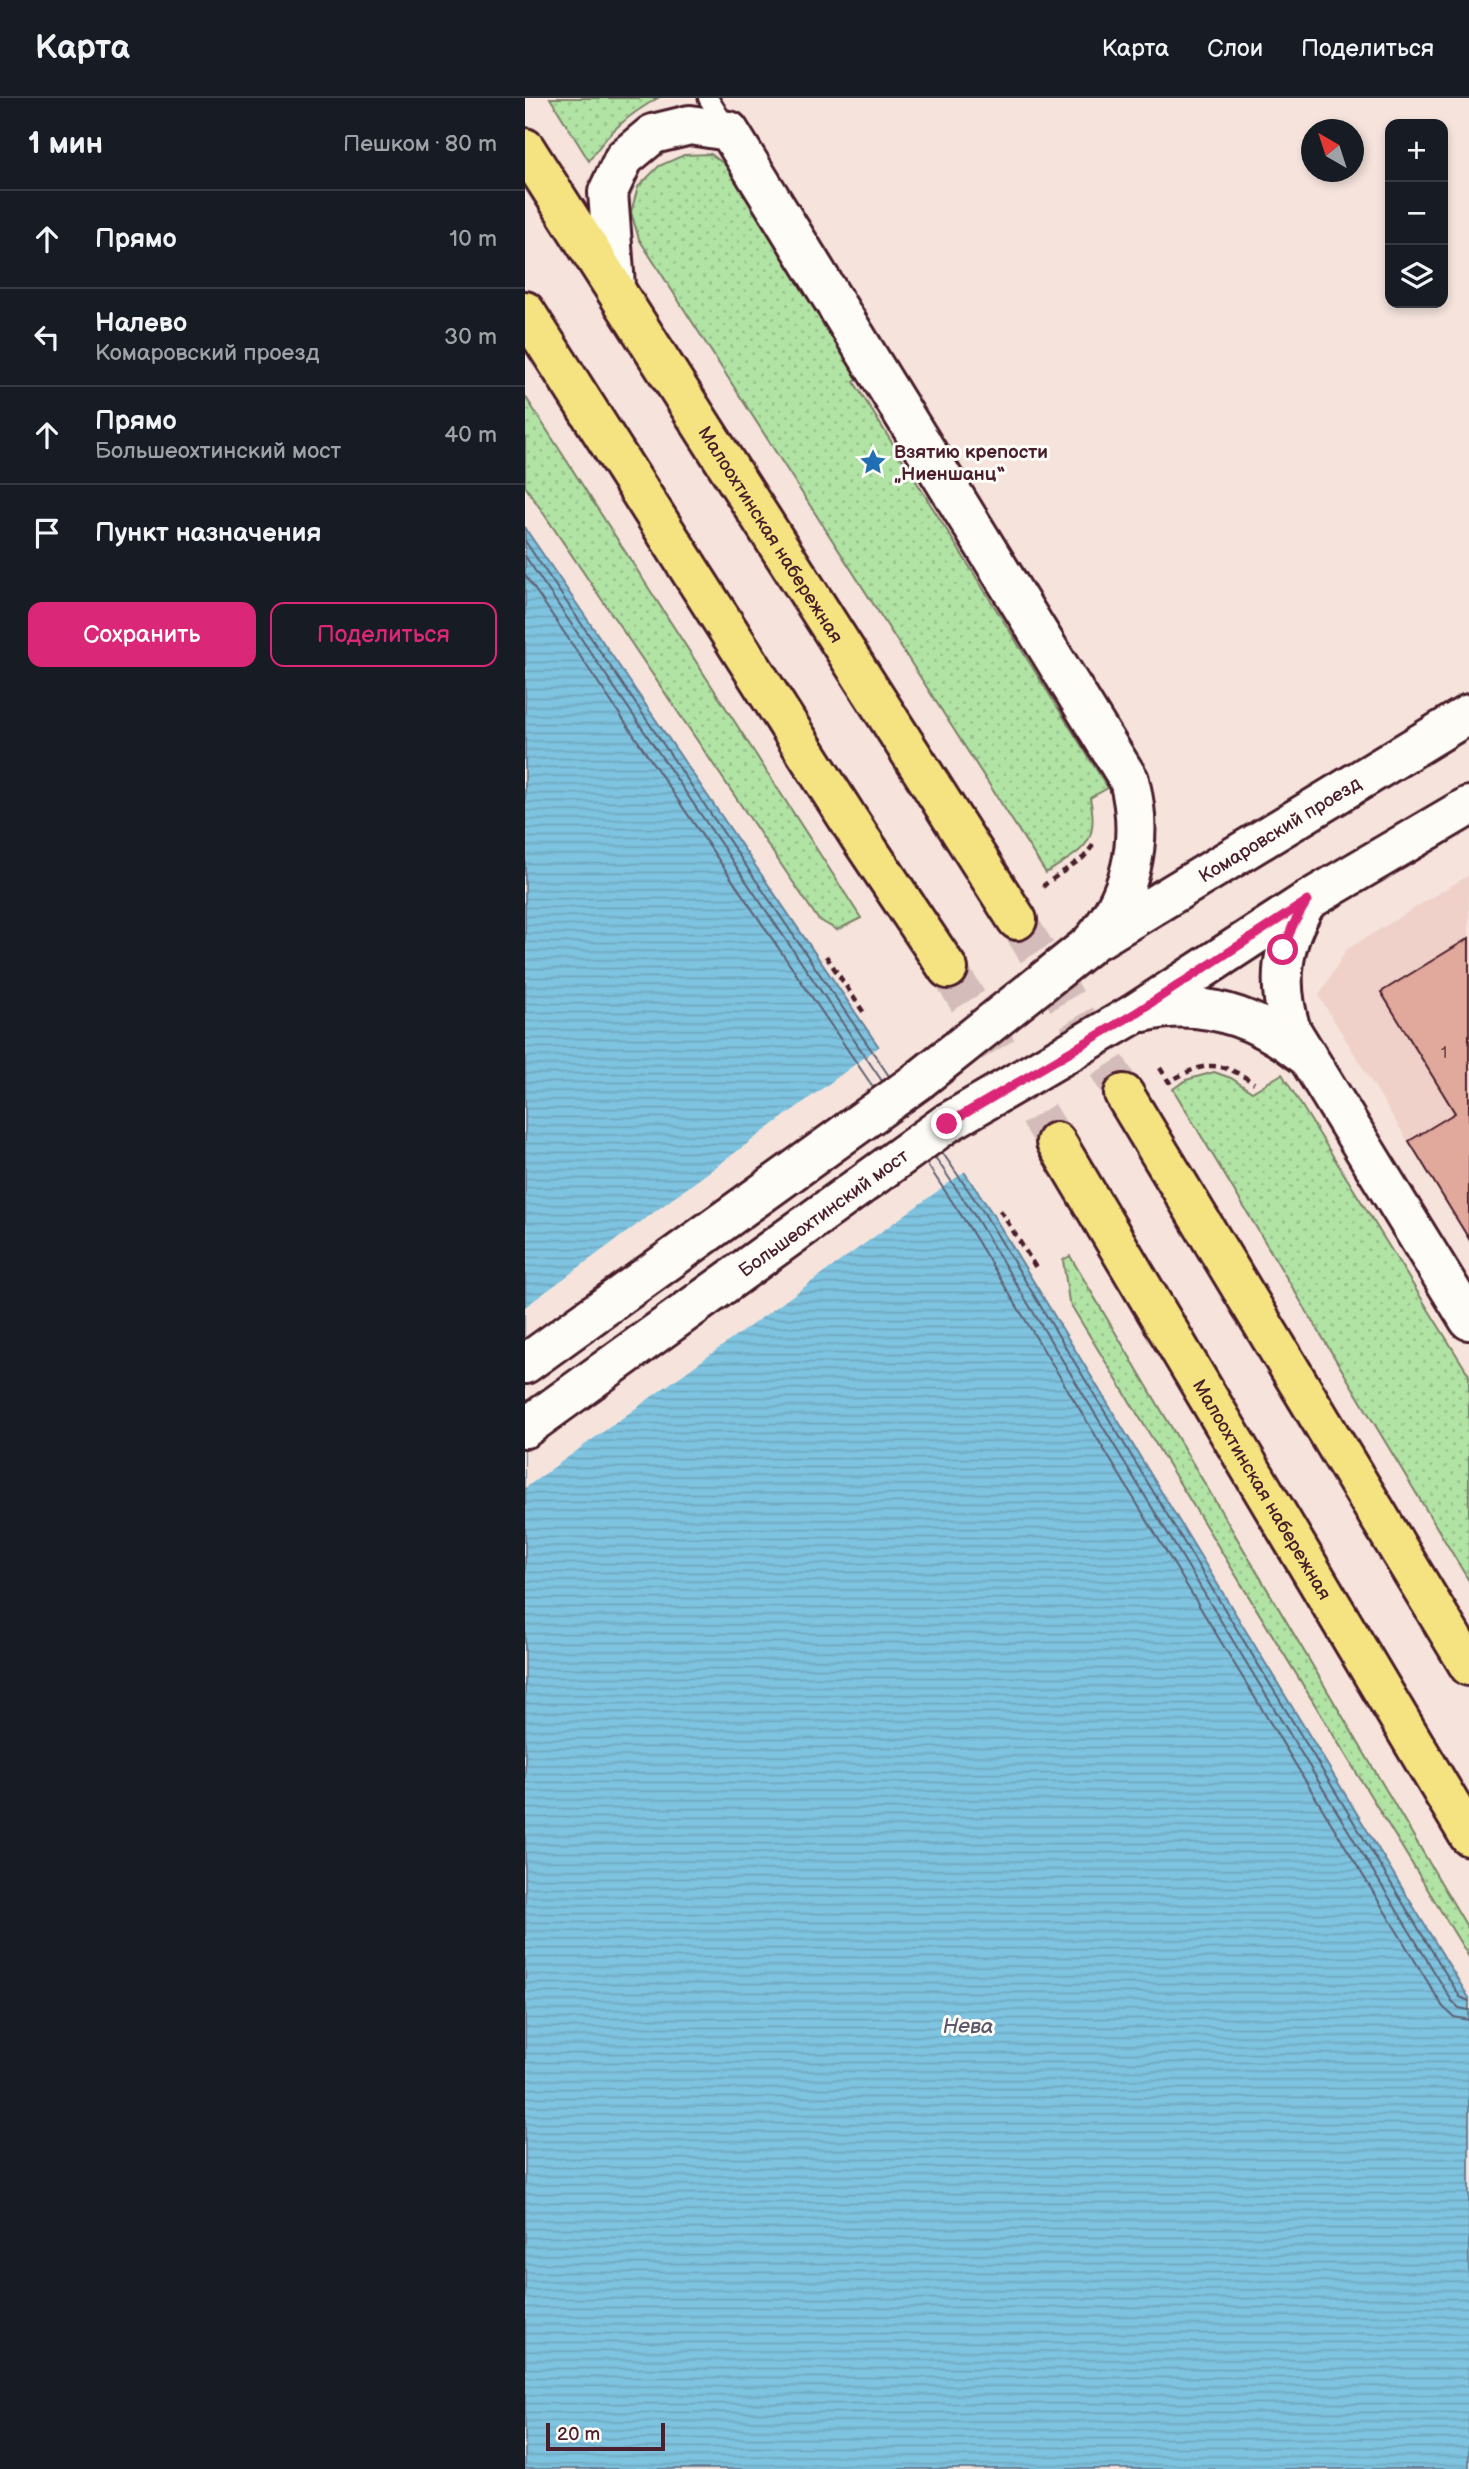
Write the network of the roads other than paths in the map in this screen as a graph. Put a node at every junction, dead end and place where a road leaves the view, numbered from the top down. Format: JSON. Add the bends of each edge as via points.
{"nodes":[{"id":1,"x":708,"y":98,"type":"edge"},
{"id":2,"x":729,"y":131,"type":"junction"},
{"id":3,"x":525,"y":135,"type":"edge"},
{"id":4,"x":525,"y":148,"type":"edge"},
{"id":5,"x":551,"y":187,"type":"junction"},
{"id":6,"x":615,"y":286,"type":"junction"},
{"id":7,"x":525,"y":311,"type":"edge"},
{"id":8,"x":1469,"y":714,"type":"edge"},
{"id":9,"x":1469,"y":806,"type":"edge"},
{"id":10,"x":1307,"y":901,"type":"junction"},
{"id":11,"x":1017,"y":920,"type":"tunnel mouth"},
{"id":12,"x":1089,"y":945,"type":"junction"},
{"id":13,"x":948,"y":969,"type":"tunnel mouth"},
{"id":14,"x":1134,"y":1014,"type":"junction"},
{"id":15,"x":1303,"y":1054,"type":"junction"},
{"id":16,"x":1124,"y":1094,"type":"tunnel mouth"},
{"id":17,"x":1056,"y":1142,"type":"tunnel mouth"},
{"id":18,"x":1469,"y":1320,"type":"edge"},
{"id":19,"x":525,"y":1364,"type":"edge"},
{"id":20,"x":525,"y":1429,"type":"edge"},
{"id":21,"x":1469,"y":1666,"type":"edge"},
{"id":22,"x":1469,"y":1836,"type":"edge"}],
"edges":[{"from":1,"to":2,"type":"lane"},
{"from":2,"to":6,"type":"main road","via":[[690,125],[653,134],[624,158],[608,192]]},
{"from":2,"to":12,"type":"main road","via":[[1129,780],[1136,827],[1132,871],[1115,911]]},
{"from":3,"to":5,"type":"main road"},
{"from":4,"to":5,"type":"main road","name":"Малоохтинская набережная"},
{"from":5,"to":6,"type":"main road","name":"Малоохтинская набережная"},
{"from":6,"to":11,"type":"main road","name":"Малоохтинская набережная"},
{"from":7,"to":13,"type":"main road"},
{"from":8,"to":12,"type":"main road","name":"Комаровский проезд"},
{"from":9,"to":10,"type":"main road"},
{"from":10,"to":14,"type":"main road"},
{"from":10,"to":15,"type":"main road","via":[[1283,950],[1280,978],[1283,1005]]},
{"from":12,"to":19,"type":"main road","bridge":true,"via":[[918,1081]]},
{"from":14,"to":15,"type":"main road","via":[[1183,1007],[1232,1014],[1280,1036]]},
{"from":14,"to":20,"type":"main road","name":"Большеохтинский мост","bridge":true,"via":[[947,1124]]},
{"from":15,"to":18,"type":"main road"},
{"from":16,"to":21,"type":"main road"},
{"from":17,"to":22,"type":"main road","name":"Малоохтинская набережная"}]}
